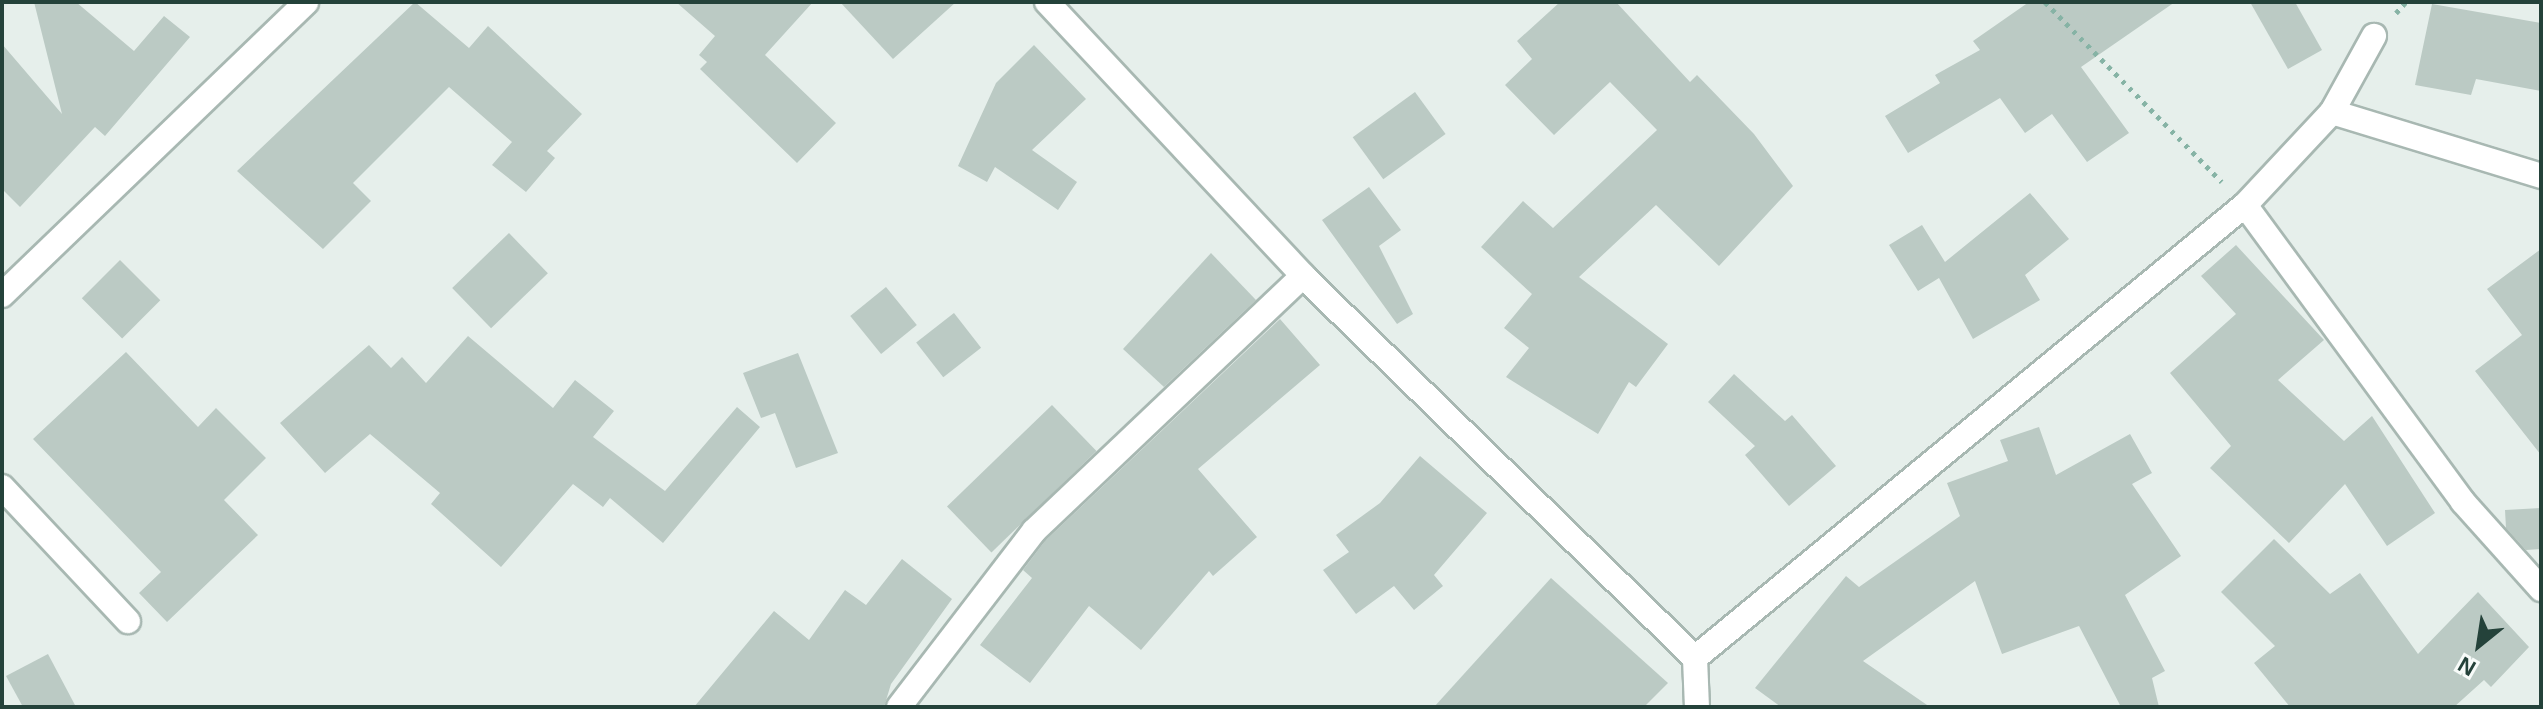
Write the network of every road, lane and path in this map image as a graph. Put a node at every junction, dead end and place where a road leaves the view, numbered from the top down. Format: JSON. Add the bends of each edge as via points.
{"nodes":[{"id":1,"x":306,"y":2,"type":"edge"},
{"id":2,"x":1047,"y":2,"type":"edge"},
{"id":3,"x":2045,"y":2,"type":"edge"},
{"id":4,"x":2374,"y":36,"type":"dead end"},
{"id":5,"x":2332,"y":112,"type":"junction"},
{"id":6,"x":2541,"y":176,"type":"edge"},
{"id":7,"x":2245,"y":205,"type":"junction"},
{"id":8,"x":1303,"y":276,"type":"junction"},
{"id":9,"x":2,"y":295,"type":"edge"},
{"id":10,"x":2,"y":487,"type":"edge"},
{"id":11,"x":2541,"y":589,"type":"edge"},
{"id":12,"x":128,"y":621,"type":"dead end"},
{"id":13,"x":1695,"y":658,"type":"junction"},
{"id":14,"x":899,"y":707,"type":"edge"},
{"id":15,"x":1697,"y":707,"type":"edge"}],
"edges":[{"from":1,"to":9,"type":"street"},
{"from":2,"to":8,"type":"street"},
{"from":3,"to":7,"type":"path"},
{"from":4,"to":5,"type":"street"},
{"from":5,"to":6,"type":"street"},
{"from":5,"to":7,"type":"street"},
{"from":7,"to":11,"type":"street","via":[[2463,502]]},
{"from":7,"to":13,"type":"street"},
{"from":8,"to":13,"type":"street"},
{"from":8,"to":14,"type":"street","via":[[1034,531]]},
{"from":10,"to":12,"type":"street"},
{"from":13,"to":15,"type":"street"}]}
